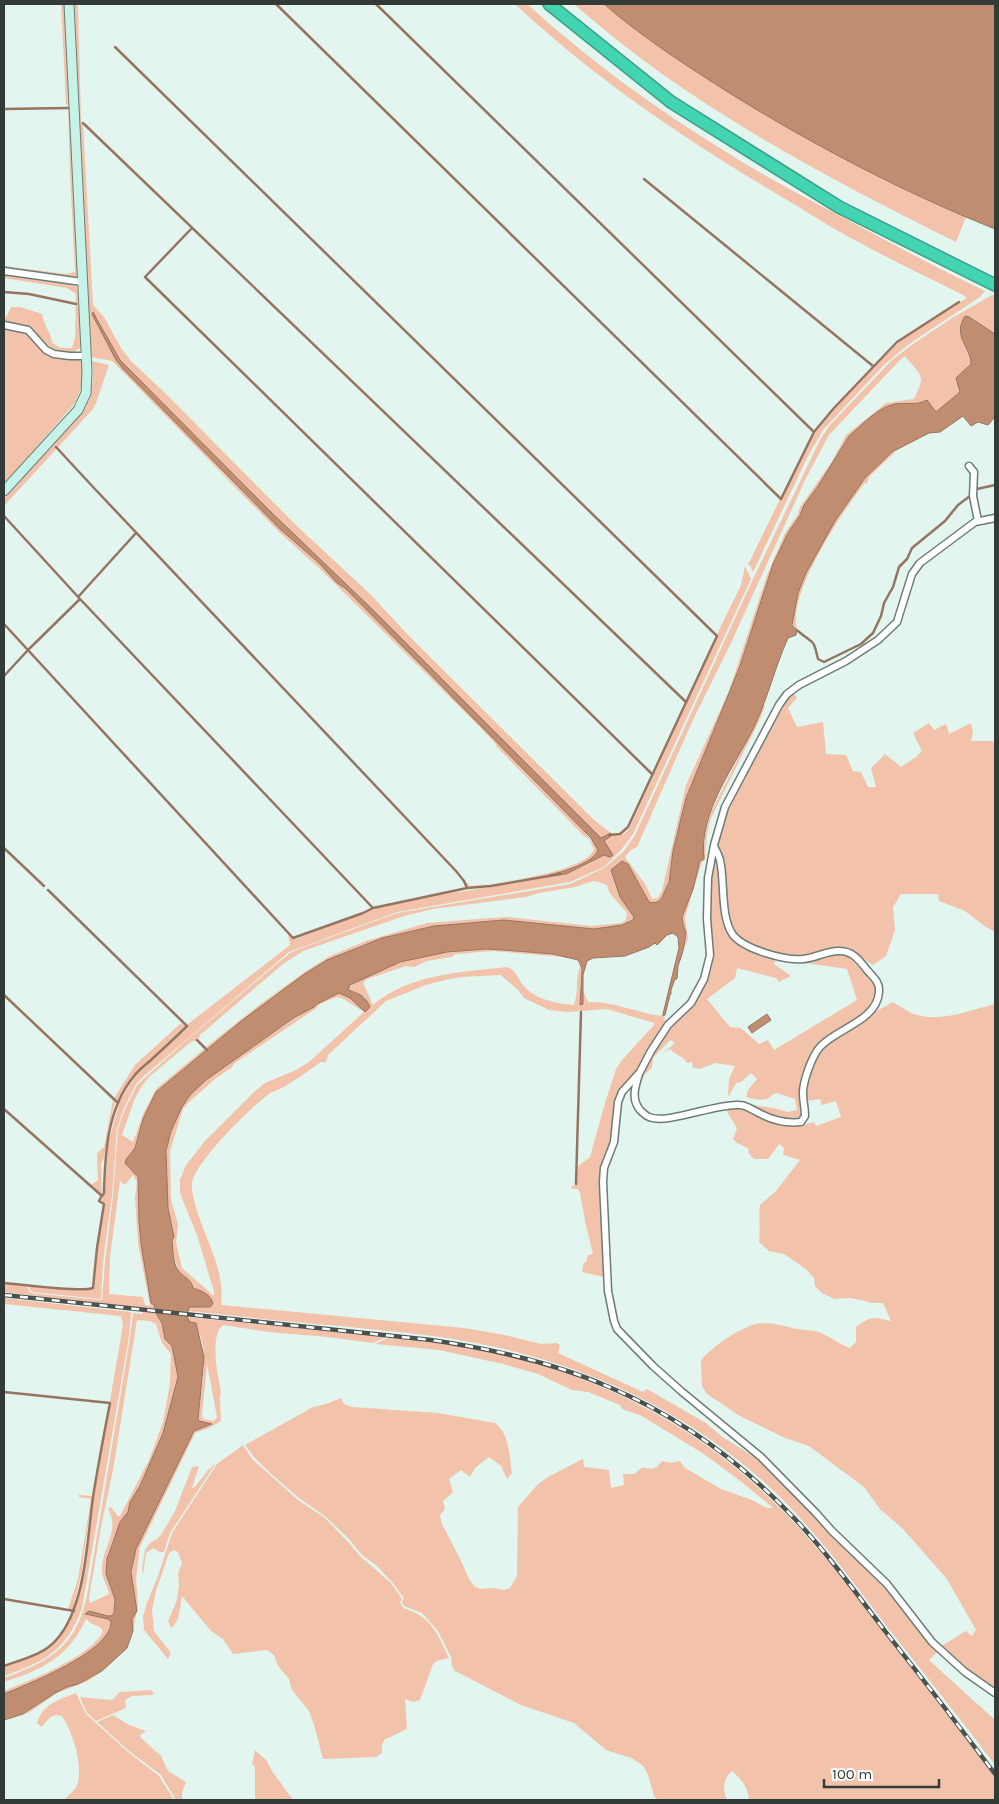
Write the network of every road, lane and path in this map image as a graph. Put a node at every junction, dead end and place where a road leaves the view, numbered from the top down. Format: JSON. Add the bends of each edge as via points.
{"nodes":[{"id":1,"x":69,"y":4,"type":"edge"},
{"id":2,"x":549,"y":4,"type":"edge"},
{"id":3,"x":4,"y":271,"type":"edge"},
{"id":4,"x":82,"y":282,"type":"junction"},
{"id":5,"x":995,"y":284,"type":"edge"},
{"id":6,"x":4,"y":325,"type":"edge"},
{"id":7,"x":86,"y":356,"type":"junction"},
{"id":8,"x":969,"y":466,"type":"dead end"},
{"id":9,"x":4,"y":491,"type":"edge"},
{"id":10,"x":995,"y":518,"type":"edge"},
{"id":11,"x":978,"y":521,"type":"junction"},
{"id":12,"x":714,"y":845,"type":"junction"},
{"id":13,"x":640,"y":1072,"type":"junction"},
{"id":14,"x":995,"y":1693,"type":"edge"}],
"edges":[{"from":1,"to":4,"type":"main road"},
{"from":2,"to":5,"type":"highway","via":[[671,102],[839,207]]},
{"from":3,"to":4,"type":"street"},
{"from":4,"to":7,"type":"main road"},
{"from":6,"to":7,"type":"street","via":[[28,330],[54,354]]},
{"from":7,"to":9,"type":"main road","via":[[87,382],[83,402]]},
{"from":8,"to":11,"type":"street","via":[[974,472]]},
{"from":10,"to":11,"type":"street"},
{"from":11,"to":12,"type":"street","via":[[915,568],[897,622],[878,640],[787,694],[725,807]]},
{"from":12,"to":13,"type":"street","via":[[707,896],[709,966],[691,1003],[668,1025]]},
{"from":12,"to":13,"type":"street","via":[[720,860],[729,926],[738,939],[750,947],[789,959],[804,959],[840,950],[851,953],[878,983],[878,1000],[865,1017],[841,1030],[819,1048],[804,1086],[805,1116],[801,1122],[779,1122],[743,1105],[727,1104],[690,1114],[650,1118],[637,1106],[634,1098]]},
{"from":13,"to":14,"type":"street","via":[[622,1092],[618,1102],[614,1142],[604,1168],[608,1292],[617,1329],[681,1391],[761,1457],[887,1584],[932,1642],[965,1672]]}]}
